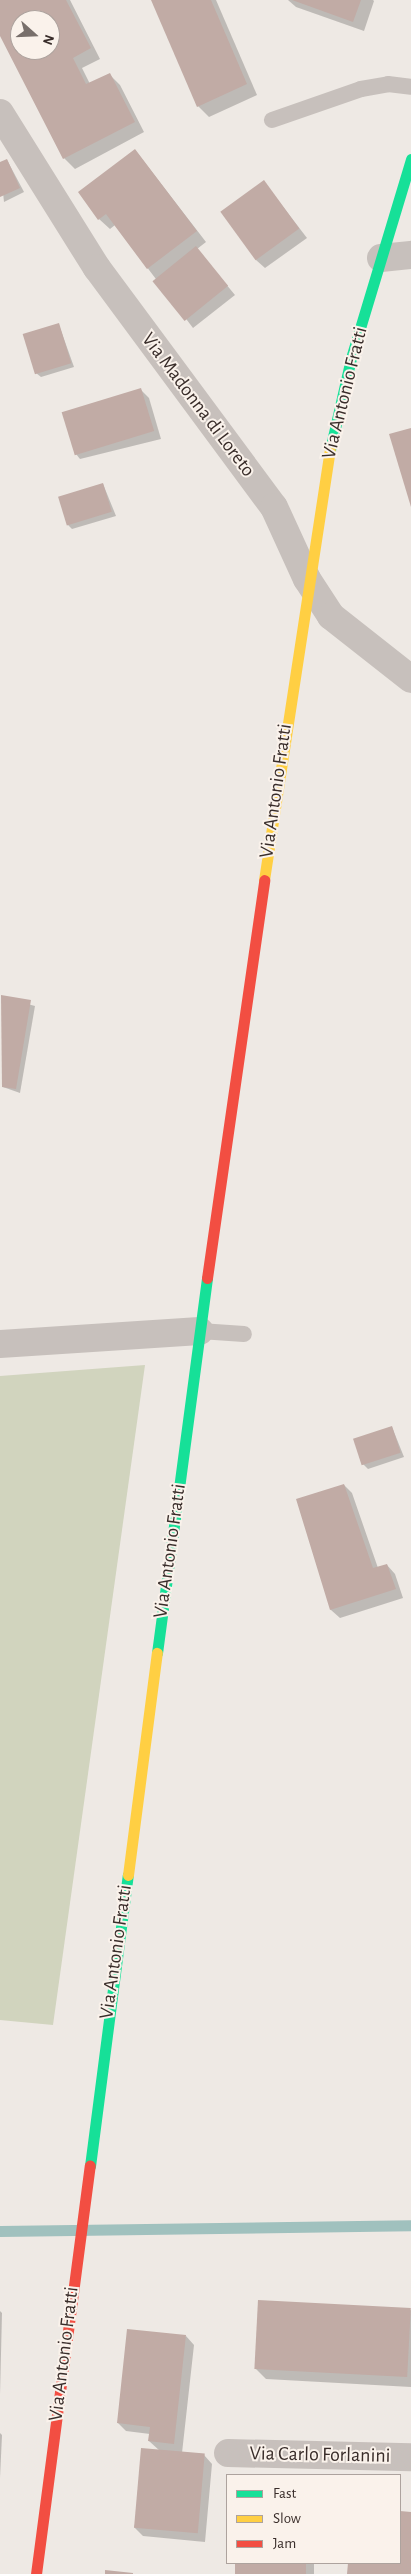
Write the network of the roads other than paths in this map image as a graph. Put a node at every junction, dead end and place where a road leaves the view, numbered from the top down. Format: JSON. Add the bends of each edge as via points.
{"nodes":[{"id":1,"x":411,"y":87,"type":"edge"},
{"id":2,"x":0,"y":113,"type":"edge"},
{"id":3,"x":272,"y":120,"type":"dead end"},
{"id":4,"x":411,"y":159,"type":"edge"},
{"id":5,"x":411,"y":255,"type":"edge"},
{"id":6,"x":381,"y":258,"type":"junction"},
{"id":7,"x":307,"y":579,"type":"junction"},
{"id":8,"x":411,"y":678,"type":"edge"},
{"id":9,"x":200,"y":1331,"type":"junction"},
{"id":10,"x":244,"y":1334,"type":"dead end"},
{"id":11,"x":0,"y":1344,"type":"edge"},
{"id":12,"x":228,"y":2453,"type":"dead end"},
{"id":13,"x":411,"y":2458,"type":"edge"},
{"id":14,"x":36,"y":2574,"type":"edge"}],
"edges":[{"from":1,"to":3,"type":"lane","via":[[388,84],[361,89]]},
{"from":2,"to":7,"type":"street","name":"Via Madonna di Loreto","via":[[97,268],[274,508]]},
{"from":4,"to":6,"type":"street","name":"Via Antonio Fratti"},
{"from":5,"to":6,"type":"street"},
{"from":6,"to":7,"type":"street","name":"Via Antonio Fratti","via":[[342,398]]},
{"from":7,"to":8,"type":"street","name":"Via Madonna di Loreto","via":[[331,616]]},
{"from":7,"to":9,"type":"street","name":"Via Antonio Fratti"},
{"from":9,"to":10,"type":"lane"},
{"from":9,"to":11,"type":"street"},
{"from":9,"to":14,"type":"street","name":"Via Antonio Fratti"},
{"from":12,"to":13,"type":"street","name":"Via Carlo Forlanini"}]}
